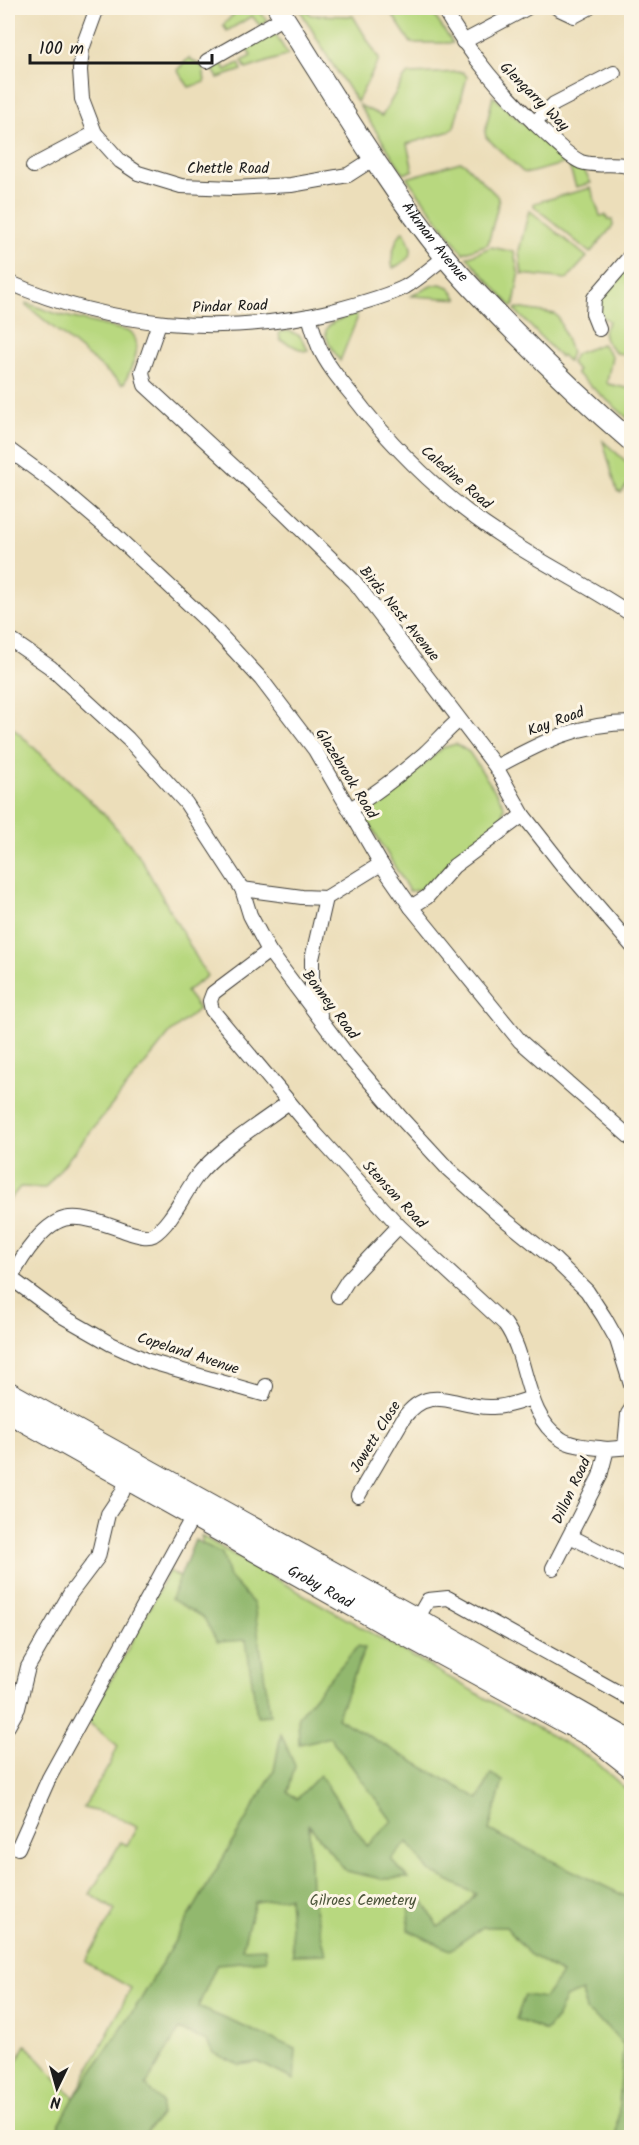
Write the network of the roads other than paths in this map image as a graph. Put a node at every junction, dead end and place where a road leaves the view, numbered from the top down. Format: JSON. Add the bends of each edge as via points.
{"nodes":[{"id":1,"x":97,"y":8,"type":"edge"},
{"id":2,"x":442,"y":8,"type":"edge"},
{"id":3,"x":527,"y":8,"type":"edge"},
{"id":4,"x":557,"y":8,"type":"edge"},
{"id":5,"x":589,"y":8,"type":"edge"},
{"id":6,"x":281,"y":12,"type":"edge"},
{"id":7,"x":463,"y":42,"type":"junction"},
{"id":8,"x":207,"y":61,"type":"dead end"},
{"id":9,"x":614,"y":73,"type":"dead end"},
{"id":10,"x":534,"y":123,"type":"junction"},
{"id":11,"x":95,"y":133,"type":"junction"},
{"id":12,"x":373,"y":159,"type":"junction"},
{"id":13,"x":33,"y":166,"type":"dead end"},
{"id":14,"x":632,"y":168,"type":"edge"},
{"id":15,"x":632,"y":254,"type":"edge"},
{"id":16,"x":445,"y":257,"type":"junction"},
{"id":17,"x":8,"y":282,"type":"edge"},
{"id":18,"x":309,"y":316,"type":"junction"},
{"id":19,"x":159,"y":323,"type":"junction"},
{"id":20,"x":599,"y":329,"type":"dead end"},
{"id":21,"x":632,"y":442,"type":"edge"},
{"id":22,"x":8,"y":449,"type":"edge"},
{"id":23,"x":632,"y":615,"type":"edge"},
{"id":24,"x":8,"y":638,"type":"edge"},
{"id":25,"x":459,"y":720,"type":"junction"},
{"id":26,"x":632,"y":723,"type":"edge"},
{"id":27,"x":496,"y":767,"type":"junction"},
{"id":28,"x":350,"y":809,"type":"junction"},
{"id":29,"x":523,"y":815,"type":"junction"},
{"id":30,"x":381,"y":864,"type":"junction"},
{"id":31,"x":242,"y":889,"type":"junction"},
{"id":32,"x":326,"y":898,"type":"junction"},
{"id":33,"x":411,"y":907,"type":"junction"},
{"id":34,"x":632,"y":946,"type":"edge"},
{"id":35,"x":269,"y":951,"type":"junction"},
{"id":36,"x":322,"y":1021,"type":"junction"},
{"id":37,"x":289,"y":1102,"type":"junction"},
{"id":38,"x":632,"y":1139,"type":"edge"},
{"id":39,"x":399,"y":1227,"type":"junction"},
{"id":40,"x":9,"y":1277,"type":"edge"},
{"id":41,"x":338,"y":1296,"type":"dead end"},
{"id":42,"x":266,"y":1386,"type":"dead end"},
{"id":43,"x":632,"y":1388,"type":"edge"},
{"id":44,"x":8,"y":1392,"type":"edge"},
{"id":45,"x":532,"y":1398,"type":"junction"},
{"id":46,"x":632,"y":1408,"type":"edge"},
{"id":47,"x":8,"y":1412,"type":"edge"},
{"id":48,"x":628,"y":1447,"type":"edge"},
{"id":49,"x":607,"y":1449,"type":"junction"},
{"id":50,"x":128,"y":1478,"type":"junction"},
{"id":51,"x":358,"y":1496,"type":"dead end"},
{"id":52,"x":194,"y":1516,"type":"junction"},
{"id":53,"x":570,"y":1536,"type":"junction"},
{"id":54,"x":553,"y":1568,"type":"dead end"},
{"id":55,"x":632,"y":1568,"type":"edge"},
{"id":56,"x":417,"y":1619,"type":"junction"},
{"id":57,"x":632,"y":1700,"type":"edge"},
{"id":58,"x":8,"y":1726,"type":"edge"},
{"id":59,"x":632,"y":1742,"type":"edge"},
{"id":60,"x":632,"y":1768,"type":"edge"},
{"id":61,"x":18,"y":1848,"type":"dead end"}],
"edges":[{"from":1,"to":11,"type":"street","name":"Chettle Road","via":[[82,49],[80,70],[82,99]]},
{"from":2,"to":7,"type":"street","name":"Glengarry Way"},
{"from":3,"to":7,"type":"street"},
{"from":4,"to":5,"type":"street","via":[[574,16]]},
{"from":6,"to":8,"type":"street"},
{"from":6,"to":12,"type":"street","name":"Aikman Avenue"},
{"from":7,"to":10,"type":"street","name":"Glengarry Way","via":[[491,79]]},
{"from":9,"to":10,"type":"street","via":[[554,104]]},
{"from":10,"to":14,"type":"street","name":"Glengarry Way","via":[[580,161]]},
{"from":11,"to":12,"type":"street","name":"Chettle Road","via":[[120,161],[138,174],[181,186],[291,185],[348,175]]},
{"from":11,"to":13,"type":"street"},
{"from":12,"to":16,"type":"street","name":"Aikman Avenue"},
{"from":15,"to":20,"type":"street","via":[[594,298],[593,314]]},
{"from":16,"to":18,"type":"street","name":"Pindar Road","via":[[404,287]]},
{"from":16,"to":21,"type":"street","name":"Aikman Avenue","via":[[561,379]]},
{"from":17,"to":19,"type":"street","name":"Pindar Road","via":[[94,312]]},
{"from":18,"to":19,"type":"street","name":"Pindar Road","via":[[210,326]]},
{"from":18,"to":23,"type":"street","name":"Caledine Road","via":[[319,348],[340,379],[419,472],[507,540]]},
{"from":19,"to":25,"type":"street","name":"Birds Nest Avenue","via":[[142,372],[145,385],[354,581]]},
{"from":22,"to":28,"type":"street","name":"Glazebrook Road","via":[[116,535],[209,623],[268,688],[315,750]]},
{"from":24,"to":31,"type":"street","name":"Bonney Road","via":[[50,667],[129,740],[186,803]]},
{"from":25,"to":27,"type":"street","name":"Birds Nest Avenue"},
{"from":25,"to":28,"type":"street","via":[[428,751]]},
{"from":26,"to":27,"type":"street","name":"Kay Road","via":[[591,726],[546,740]]},
{"from":27,"to":29,"type":"street","name":"Birds Nest Avenue"},
{"from":28,"to":30,"type":"street","name":"Glazebrook Road"},
{"from":29,"to":33,"type":"street","via":[[460,861],[427,897]]},
{"from":29,"to":34,"type":"street","name":"Birds Nest Avenue"},
{"from":30,"to":32,"type":"street"},
{"from":30,"to":33,"type":"street","name":"Glazebrook Road"},
{"from":31,"to":32,"type":"street"},
{"from":31,"to":35,"type":"street","name":"Bonney Road","via":[[250,915]]},
{"from":32,"to":36,"type":"street","via":[[312,959],[312,986]]},
{"from":33,"to":38,"type":"street","name":"Glazebrook Road","via":[[520,1041]]},
{"from":35,"to":36,"type":"street","name":"Bonney Road"},
{"from":35,"to":37,"type":"street","name":"Stenson Road","via":[[213,993],[210,1005]]},
{"from":36,"to":43,"type":"street","name":"Bonney Road","via":[[448,1169],[587,1291],[617,1341]]},
{"from":37,"to":39,"type":"street","name":"Stenson Road"},
{"from":37,"to":40,"type":"street","via":[[211,1161],[154,1234],[136,1234],[84,1219],[59,1220],[38,1238]]},
{"from":39,"to":41,"type":"street","via":[[348,1280]]},
{"from":39,"to":45,"type":"street","name":"Stenson Road","via":[[505,1324],[520,1352]]},
{"from":40,"to":42,"type":"street","name":"Copeland Avenue","via":[[62,1316],[148,1361],[263,1394]]},
{"from":44,"to":56,"type":"main road","name":"Groby Road"},
{"from":45,"to":49,"type":"street","name":"Stenson Road","via":[[545,1425],[563,1441]]},
{"from":45,"to":51,"type":"street","name":"Jowett Close","via":[[501,1407],[438,1399],[418,1403],[403,1419]]},
{"from":46,"to":48,"type":"street","via":[[628,1414]]},
{"from":47,"to":50,"type":"main road","name":"Groby Road"},
{"from":48,"to":49,"type":"street","name":"Dillon Road"},
{"from":49,"to":53,"type":"street","name":"Dillon Road","via":[[600,1476]]},
{"from":50,"to":52,"type":"main road","name":"Groby Road"},
{"from":50,"to":58,"type":"street","via":[[108,1514],[98,1557],[70,1594],[28,1667],[18,1708]]},
{"from":52,"to":60,"type":"main road","name":"Groby Road","via":[[594,1738]]},
{"from":52,"to":61,"type":"street","via":[[49,1778]]},
{"from":53,"to":54,"type":"street","name":"Dillon Road"},
{"from":53,"to":55,"type":"street"},
{"from":56,"to":57,"type":"street","via":[[428,1600],[448,1598]]},
{"from":56,"to":59,"type":"main road","name":"Groby Road"}]}
